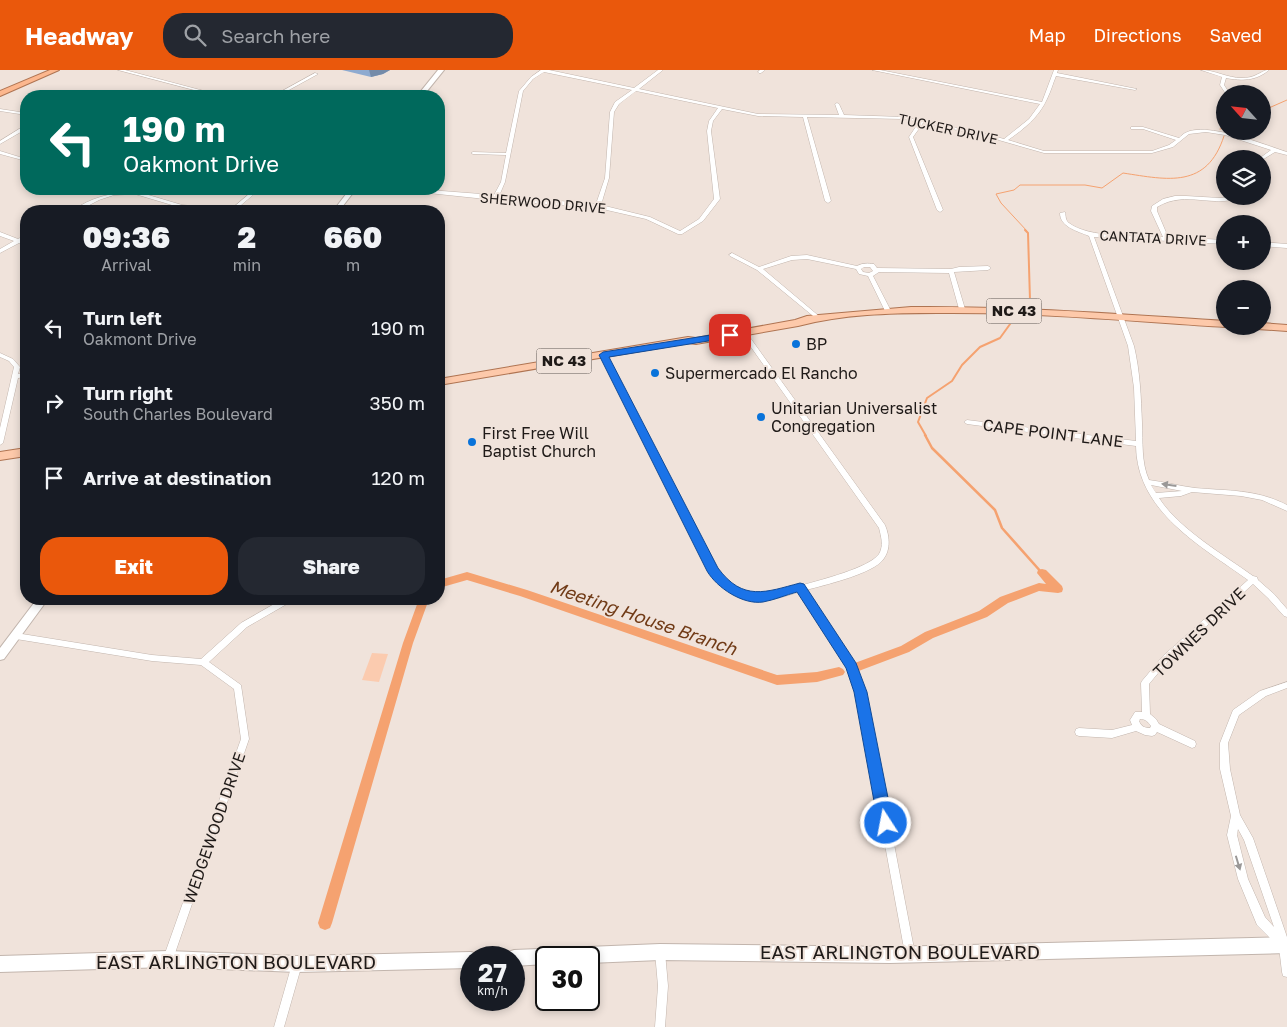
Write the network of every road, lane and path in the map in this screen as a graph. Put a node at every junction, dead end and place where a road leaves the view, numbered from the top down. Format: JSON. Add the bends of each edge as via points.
{"nodes":[{"id":1,"x":56,"y":70,"type":"edge"},
{"id":2,"x":120,"y":70,"type":"edge"},
{"id":3,"x":441,"y":70,"type":"edge"},
{"id":4,"x":543,"y":70,"type":"edge"},
{"id":5,"x":661,"y":70,"type":"edge"},
{"id":6,"x":874,"y":70,"type":"edge"},
{"id":7,"x":1203,"y":70,"type":"edge"},
{"id":8,"x":1267,"y":70,"type":"edge"},
{"id":9,"x":1055,"y":72,"type":"edge"},
{"id":10,"x":316,"y":74,"type":"dead end"},
{"id":11,"x":1224,"y":77,"type":"junction"},
{"id":12,"x":1222,"y":85,"type":"edge"},
{"id":13,"x":1135,"y":89,"type":"dead end"},
{"id":14,"x":198,"y":90,"type":"edge"},
{"id":15,"x":286,"y":90,"type":"edge"},
{"id":16,"x":425,"y":90,"type":"edge"},
{"id":17,"x":635,"y":90,"type":"junction"},
{"id":18,"x":0,"y":94,"type":"edge"},
{"id":19,"x":1042,"y":103,"type":"junction"},
{"id":20,"x":836,"y":104,"type":"dead end"},
{"id":21,"x":720,"y":108,"type":"junction"},
{"id":22,"x":0,"y":110,"type":"edge"},
{"id":23,"x":20,"y":114,"type":"edge"},
{"id":24,"x":842,"y":116,"type":"junction"},
{"id":25,"x":805,"y":117,"type":"junction"},
{"id":26,"x":922,"y":121,"type":"junction"},
{"id":27,"x":1133,"y":128,"type":"dead end"},
{"id":28,"x":20,"y":131,"type":"edge"},
{"id":29,"x":1179,"y":139,"type":"junction"},
{"id":30,"x":1004,"y":141,"type":"junction"},
{"id":31,"x":0,"y":143,"type":"edge"},
{"id":32,"x":1274,"y":150,"type":"junction"},
{"id":33,"x":0,"y":152,"type":"edge"},
{"id":34,"x":1271,"y":152,"type":"edge"},
{"id":35,"x":473,"y":153,"type":"dead end"},
{"id":36,"x":509,"y":154,"type":"junction"},
{"id":37,"x":1287,"y":154,"type":"edge"},
{"id":38,"x":20,"y":158,"type":"edge"},
{"id":39,"x":445,"y":193,"type":"edge"},
{"id":40,"x":118,"y":195,"type":"edge"},
{"id":41,"x":145,"y":195,"type":"edge"},
{"id":42,"x":251,"y":195,"type":"edge"},
{"id":43,"x":348,"y":195,"type":"edge"},
{"id":44,"x":495,"y":198,"type":"junction"},
{"id":45,"x":1216,"y":200,"type":"edge"},
{"id":46,"x":828,"y":202,"type":"dead end"},
{"id":47,"x":88,"y":205,"type":"edge"},
{"id":48,"x":179,"y":205,"type":"edge"},
{"id":49,"x":239,"y":205,"type":"edge"},
{"id":50,"x":341,"y":205,"type":"edge"},
{"id":51,"x":598,"y":206,"type":"junction"},
{"id":52,"x":940,"y":210,"type":"dead end"},
{"id":53,"x":1064,"y":213,"type":"dead end"},
{"id":54,"x":0,"y":234,"type":"edge"},
{"id":55,"x":1091,"y":235,"type":"junction"},
{"id":56,"x":1166,"y":239,"type":"junction"},
{"id":57,"x":19,"y":241,"type":"joint"},
{"id":58,"x":1216,"y":242,"type":"edge"},
{"id":59,"x":1271,"y":245,"type":"edge"},
{"id":60,"x":1287,"y":246,"type":"edge"},
{"id":61,"x":0,"y":251,"type":"edge"},
{"id":62,"x":732,"y":255,"type":"dead end"},
{"id":63,"x":858,"y":268,"type":"junction"},
{"id":64,"x":988,"y":268,"type":"dead end"},
{"id":65,"x":759,"y":270,"type":"junction"},
{"id":66,"x":877,"y":270,"type":"junction"},
{"id":67,"x":951,"y":271,"type":"junction"},
{"id":68,"x":870,"y":275,"type":"junction"},
{"id":69,"x":962,"y":310,"type":"junction"},
{"id":70,"x":888,"y":311,"type":"junction"},
{"id":71,"x":818,"y":318,"type":"junction"},
{"id":72,"x":1120,"y":318,"type":"junction"},
{"id":73,"x":791,"y":319,"type":"junction"},
{"id":74,"x":803,"y":320,"type":"junction"},
{"id":75,"x":1216,"y":323,"type":"edge"},
{"id":76,"x":1271,"y":327,"type":"edge"},
{"id":77,"x":1287,"y":328,"type":"edge"},
{"id":78,"x":726,"y":329,"type":"junction"},
{"id":79,"x":744,"y":333,"type":"junction"},
{"id":80,"x":688,"y":340,"type":"junction"},
{"id":81,"x":700,"y":340,"type":"junction"},
{"id":82,"x":0,"y":355,"type":"edge"},
{"id":83,"x":603,"y":355,"type":"junction"},
{"id":84,"x":20,"y":376,"type":"edge"},
{"id":85,"x":15,"y":377,"type":"junction"},
{"id":86,"x":445,"y":381,"type":"edge"},
{"id":87,"x":967,"y":422,"type":"dead end"},
{"id":88,"x":0,"y":443,"type":"edge"},
{"id":89,"x":1139,"y":444,"type":"junction"},
{"id":90,"x":20,"y":453,"type":"edge"},
{"id":91,"x":0,"y":456,"type":"edge"},
{"id":92,"x":1146,"y":482,"type":"junction"},
{"id":93,"x":1191,"y":490,"type":"junction"},
{"id":94,"x":1155,"y":496,"type":"junction"},
{"id":95,"x":1287,"y":508,"type":"edge"},
{"id":96,"x":1254,"y":579,"type":"junction"},
{"id":97,"x":800,"y":587,"type":"junction"},
{"id":98,"x":39,"y":605,"type":"edge"},
{"id":99,"x":279,"y":605,"type":"edge"},
{"id":100,"x":1287,"y":614,"type":"edge"},
{"id":101,"x":16,"y":636,"type":"junction"},
{"id":102,"x":0,"y":656,"type":"edge"},
{"id":103,"x":203,"y":662,"type":"junction"},
{"id":104,"x":1287,"y":686,"type":"edge"},
{"id":105,"x":1146,"y":715,"type":"junction"},
{"id":106,"x":1136,"y":727,"type":"junction"},
{"id":107,"x":1156,"y":727,"type":"junction"},
{"id":108,"x":1079,"y":732,"type":"dead end"},
{"id":109,"x":1192,"y":744,"type":"dead end"},
{"id":110,"x":1236,"y":816,"type":"junction"},
{"id":111,"x":1286,"y":946,"type":"edge"},
{"id":112,"x":660,"y":952,"type":"junction"},
{"id":113,"x":910,"y":954,"type":"junction"},
{"id":114,"x":525,"y":958,"type":"edge"},
{"id":115,"x":168,"y":959,"type":"junction"},
{"id":116,"x":460,"y":960,"type":"edge"},
{"id":117,"x":0,"y":964,"type":"edge"},
{"id":118,"x":297,"y":964,"type":"junction"},
{"id":119,"x":1287,"y":972,"type":"edge"},
{"id":120,"x":279,"y":1027,"type":"edge"},
{"id":121,"x":660,"y":1027,"type":"edge"}],
"edges":[{"from":1,"to":18,"type":"highway"},
{"from":2,"to":14,"type":"street"},
{"from":3,"to":16,"type":"street"},
{"from":4,"to":17,"type":"street","name":"TUCKER DRIVE"},
{"from":4,"to":36,"type":"street","via":[[522,92]]},
{"from":5,"to":17,"type":"street"},
{"from":6,"to":19,"type":"street"},
{"from":7,"to":11,"type":"street"},
{"from":8,"to":11,"type":"street","via":[[1251,78]]},
{"from":9,"to":13,"type":"street"},
{"from":9,"to":19,"type":"street"},
{"from":10,"to":15,"type":"street"},
{"from":11,"to":12,"type":"street"},
{"from":17,"to":21,"type":"street","name":"TUCKER DRIVE"},
{"from":17,"to":51,"type":"street","via":[[617,103],[612,112],[607,178]]},
{"from":19,"to":30,"type":"street","via":[[1030,122]]},
{"from":20,"to":24,"type":"street"},
{"from":21,"to":25,"type":"street","name":"TUCKER DRIVE","via":[[758,115]]},
{"from":21,"to":51,"type":"street","name":"SHERWOOD DRIVE","via":[[711,121],[709,131],[717,199],[700,220],[680,233],[648,218]]},
{"from":22,"to":23,"type":"street"},
{"from":24,"to":25,"type":"street","name":"TUCKER DRIVE"},
{"from":24,"to":26,"type":"street","name":"TUCKER DRIVE"},
{"from":25,"to":46,"type":"street"},
{"from":26,"to":30,"type":"street","name":"TUCKER DRIVE"},
{"from":26,"to":52,"type":"street","via":[[911,137]]},
{"from":27,"to":29,"type":"street"},
{"from":28,"to":31,"type":"street"},
{"from":29,"to":30,"type":"street","name":"TUCKER DRIVE","via":[[1163,149],[1129,153],[1044,152]]},
{"from":29,"to":32,"type":"street","name":"TUCKER DRIVE","via":[[1194,132],[1213,132]]},
{"from":32,"to":34,"type":"street"},
{"from":32,"to":37,"type":"street","name":"TUCKER DRIVE"},
{"from":33,"to":38,"type":"street"},
{"from":35,"to":36,"type":"street"},
{"from":36,"to":44,"type":"street","via":[[503,182]]},
{"from":39,"to":44,"type":"street","name":"SHERWOOD DRIVE"},
{"from":40,"to":47,"type":"street"},
{"from":41,"to":48,"type":"street"},
{"from":42,"to":49,"type":"street"},
{"from":43,"to":50,"type":"street"},
{"from":44,"to":51,"type":"street","name":"SHERWOOD DRIVE"},
{"from":45,"to":56,"type":"street","via":[[1174,198],[1160,202],[1154,211]]},
{"from":53,"to":55,"type":"street","name":"CANTATA DRIVE","via":[[1063,219],[1067,224]]},
{"from":54,"to":57,"type":"street"},
{"from":55,"to":56,"type":"street","name":"CANTATA DRIVE"},
{"from":55,"to":72,"type":"street"},
{"from":56,"to":58,"type":"street","name":"CANTATA DRIVE"},
{"from":57,"to":61,"type":"street"},
{"from":59,"to":60,"type":"street"},
{"from":62,"to":65,"type":"street"},
{"from":63,"to":65,"type":"street","via":[[807,257],[791,258]]},
{"from":63,"to":66,"type":"street","via":[[869,265]]},
{"from":63,"to":68,"type":"street","via":[[861,273]]},
{"from":64,"to":67,"type":"street"},
{"from":65,"to":71,"type":"street"},
{"from":66,"to":67,"type":"street"},
{"from":66,"to":68,"type":"street"},
{"from":67,"to":69,"type":"street"},
{"from":68,"to":70,"type":"street"},
{"from":69,"to":70,"type":"main road","number":"NC 43"},
{"from":69,"to":72,"type":"main road","number":"NC 43"},
{"from":70,"to":71,"type":"main road","number":"NC 43"},
{"from":71,"to":74,"type":"main road","number":"NC 43"},
{"from":72,"to":75,"type":"main road","number":"NC 43"},
{"from":72,"to":89,"type":"street","via":[[1135,363]]},
{"from":73,"to":74,"type":"main road","number":"NC 43"},
{"from":73,"to":78,"type":"main road","number":"NC 43"},
{"from":73,"to":79,"type":"main road","via":[[787,323],[751,328]]},
{"from":74,"to":79,"type":"main road","number":"NC 43"},
{"from":76,"to":77,"type":"main road"},
{"from":78,"to":80,"type":"main road","number":"NC 43","via":[[696,335]]},
{"from":78,"to":81,"type":"main road"},
{"from":79,"to":81,"type":"main road","number":"NC 43"},
{"from":79,"to":97,"type":"street","via":[[882,527],[886,538],[885,550],[878,560],[861,570]]},
{"from":80,"to":81,"type":"main road","number":"NC 43"},
{"from":80,"to":83,"type":"main road","number":"NC 43"},
{"from":82,"to":85,"type":"street","via":[[15,363]]},
{"from":83,"to":86,"type":"main road","number":"NC 43"},
{"from":83,"to":97,"type":"street","via":[[721,582],[744,594],[761,598]]},
{"from":84,"to":85,"type":"street"},
{"from":85,"to":88,"type":"street"},
{"from":87,"to":89,"type":"street","name":"CAPE POINT LANE"},
{"from":89,"to":92,"type":"street"},
{"from":90,"to":91,"type":"main road"},
{"from":93,"to":92,"type":"street","one_way":true},
{"from":92,"to":94,"type":"street"},
{"from":93,"to":94,"type":"street"},
{"from":93,"to":95,"type":"street","via":[[1264,496]]},
{"from":94,"to":96,"type":"street","via":[[1170,515],[1194,536]]},
{"from":96,"to":100,"type":"street","via":[[1268,590]]},
{"from":96,"to":105,"type":"street","name":"TOWNES DRIVE","via":[[1166,658],[1145,683]]},
{"from":97,"to":113,"type":"street","via":[[851,667],[861,692]]},
{"from":98,"to":101,"type":"street"},
{"from":99,"to":103,"type":"street","via":[[244,625]]},
{"from":101,"to":102,"type":"street"},
{"from":101,"to":103,"type":"street","via":[[152,658]]},
{"from":103,"to":115,"type":"street","name":"WEDGEWOOD DRIVE","via":[[238,688],[245,740]]},
{"from":104,"to":110,"type":"street","via":[[1279,686],[1249,702],[1236,713],[1230,725],[1224,743],[1225,769]]},
{"from":105,"to":106,"type":"street","via":[[1138,715],[1134,720]]},
{"from":105,"to":107,"type":"street"},
{"from":106,"to":107,"type":"street","via":[[1144,732],[1152,732]]},
{"from":106,"to":108,"type":"street","via":[[1112,734]]},
{"from":107,"to":109,"type":"street"},
{"from":110,"to":111,"type":"street","via":[[1248,838]]},
{"from":110,"to":111,"type":"street","one_way":true,"via":[[1232,835],[1243,879],[1260,921]]},
{"from":111,"to":113,"type":"main road","name":"EAST ARLINGTON BOULEVARD"},
{"from":111,"to":119,"type":"street"},
{"from":112,"to":113,"type":"main road","name":"EAST ARLINGTON BOULEVARD"},
{"from":112,"to":114,"type":"main road","name":"EAST ARLINGTON BOULEVARD"},
{"from":112,"to":121,"type":"street","via":[[663,986]]},
{"from":115,"to":117,"type":"main road","name":"EAST ARLINGTON BOULEVARD"},
{"from":115,"to":118,"type":"main road","name":"EAST ARLINGTON BOULEVARD"},
{"from":116,"to":118,"type":"main road","name":"EAST ARLINGTON BOULEVARD"},
{"from":118,"to":120,"type":"street"}]}
